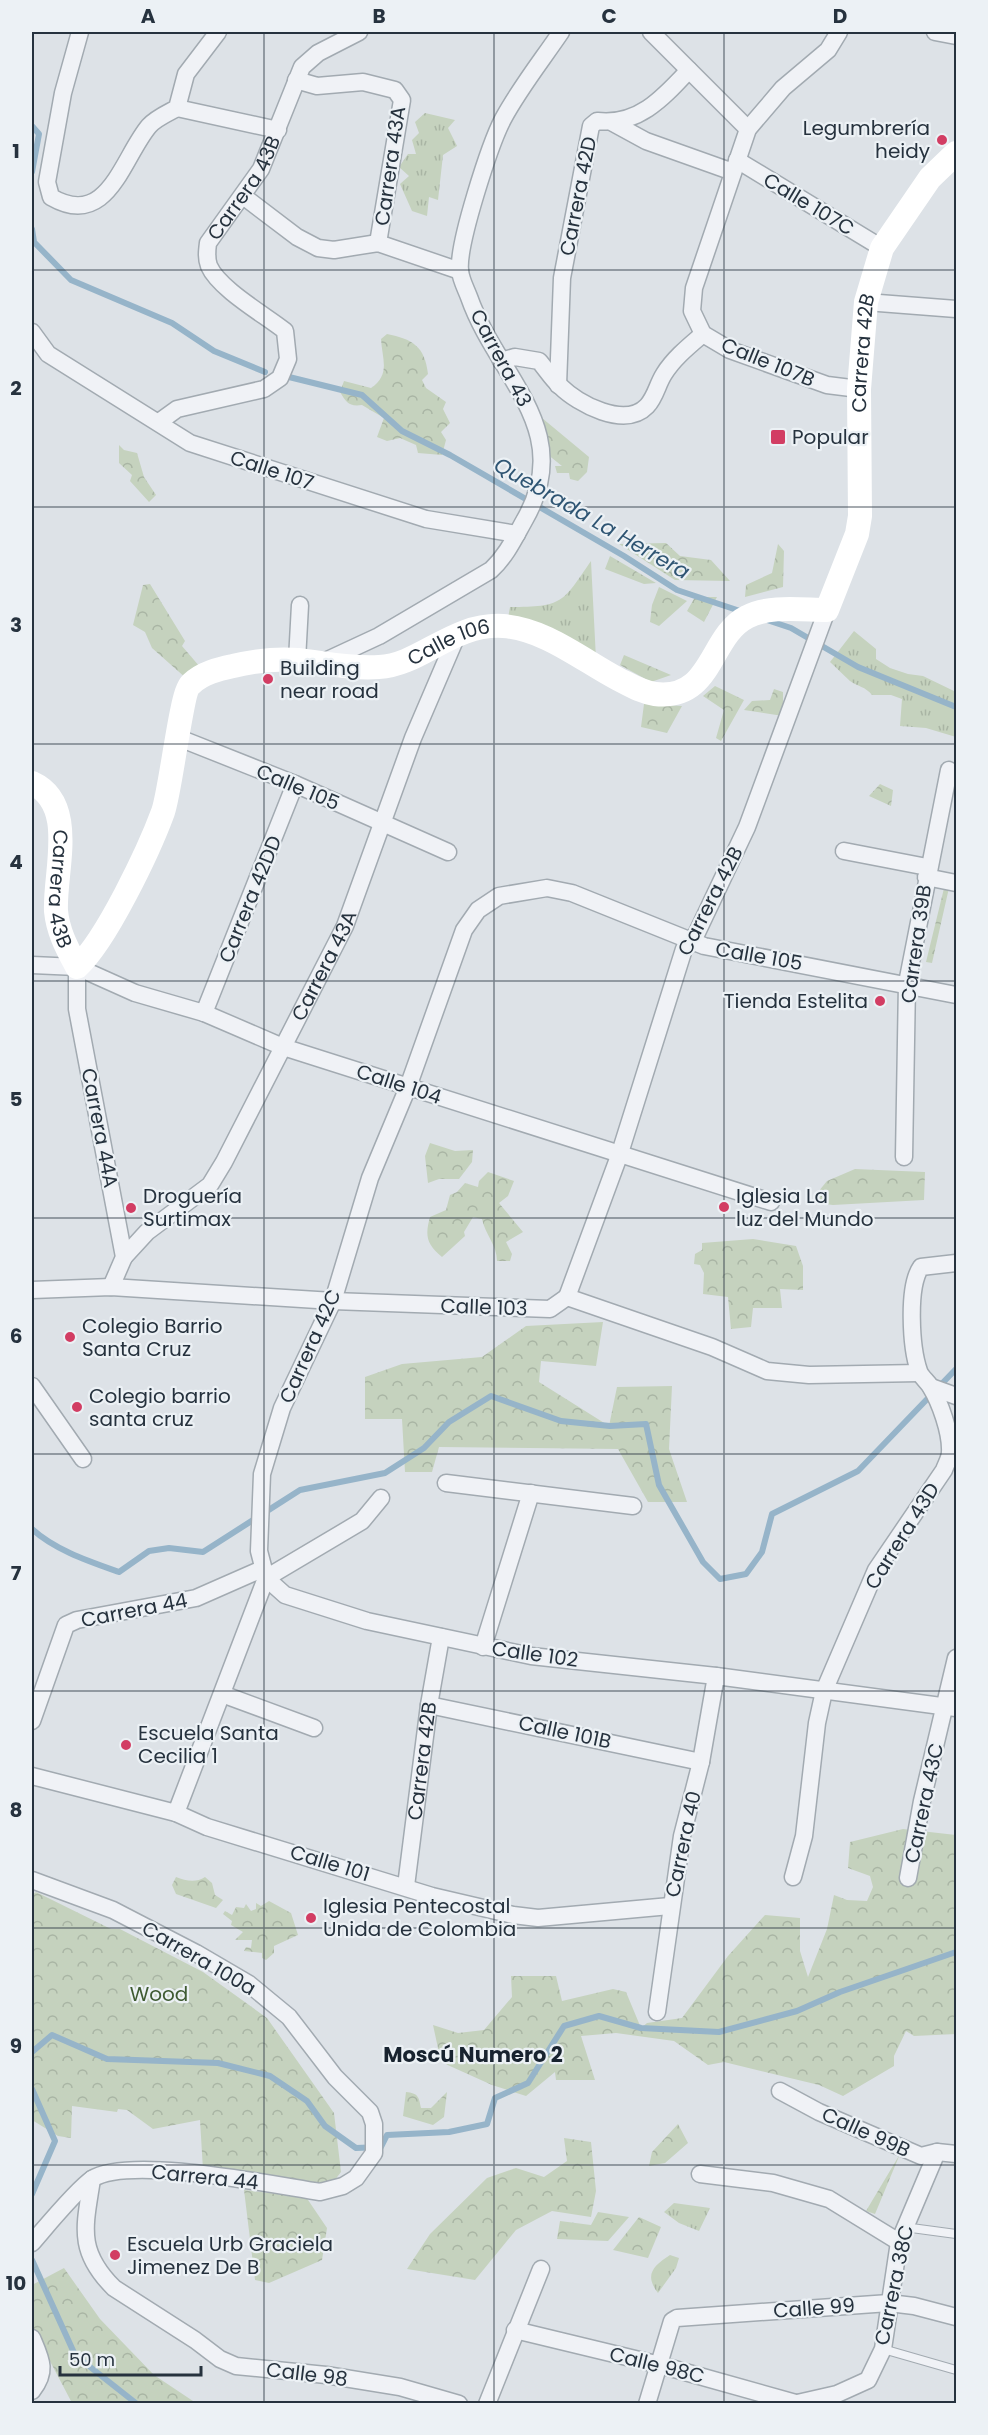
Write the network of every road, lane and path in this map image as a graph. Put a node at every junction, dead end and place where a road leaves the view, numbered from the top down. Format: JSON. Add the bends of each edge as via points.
{"nodes":[{"id":1,"x":80,"y":32,"type":"edge"},
{"id":2,"x":218,"y":32,"type":"edge"},
{"id":3,"x":359,"y":32,"type":"edge"},
{"id":4,"x":561,"y":32,"type":"edge"},
{"id":5,"x":651,"y":32,"type":"edge"},
{"id":6,"x":839,"y":32,"type":"edge"},
{"id":7,"x":935,"y":32,"type":"edge"},
{"id":8,"x":957,"y":36,"type":"edge"},
{"id":9,"x":689,"y":70,"type":"junction"},
{"id":10,"x":296,"y":80,"type":"junction"},
{"id":11,"x":177,"y":108,"type":"junction"},
{"id":12,"x":613,"y":123,"type":"junction"},
{"id":13,"x":748,"y":129,"type":"junction"},
{"id":14,"x":278,"y":130,"type":"junction"},
{"id":15,"x":957,"y":153,"type":"edge"},
{"id":16,"x":735,"y":166,"type":"junction"},
{"id":17,"x":243,"y":196,"type":"junction"},
{"id":18,"x":378,"y":243,"type":"junction"},
{"id":19,"x":882,"y":248,"type":"junction"},
{"id":20,"x":460,"y":271,"type":"junction"},
{"id":21,"x":866,"y":302,"type":"junction"},
{"id":22,"x":957,"y":309,"type":"edge"},
{"id":23,"x":32,"y":332,"type":"edge"},
{"id":24,"x":703,"y":334,"type":"junction"},
{"id":25,"x":501,"y":361,"type":"junction"},
{"id":26,"x":558,"y":385,"type":"junction"},
{"id":27,"x":859,"y":389,"type":"junction"},
{"id":28,"x":159,"y":422,"type":"junction"},
{"id":29,"x":517,"y":534,"type":"junction"},
{"id":30,"x":300,"y":605,"type":"dead end"},
{"id":31,"x":827,"y":610,"type":"junction"},
{"id":32,"x":458,"y":633,"type":"junction"},
{"id":33,"x":309,"y":662,"type":"junction"},
{"id":34,"x":179,"y":738,"type":"junction"},
{"id":35,"x":949,"y":770,"type":"dead end"},
{"id":36,"x":32,"y":783,"type":"edge"},
{"id":37,"x":295,"y":784,"type":"junction"},
{"id":38,"x":382,"y":824,"type":"junction"},
{"id":39,"x":844,"y":851,"type":"dead end"},
{"id":40,"x":448,"y":852,"type":"dead end"},
{"id":41,"x":927,"y":872,"type":"junction"},
{"id":42,"x":957,"y":883,"type":"edge"},
{"id":43,"x":499,"y":896,"type":"joint"},
{"id":44,"x":693,"y":941,"type":"junction"},
{"id":45,"x":32,"y":965,"type":"edge"},
{"id":46,"x":77,"y":967,"type":"junction"},
{"id":47,"x":907,"y":984,"type":"junction"},
{"id":48,"x":957,"y":995,"type":"edge"},
{"id":49,"x":204,"y":1013,"type":"junction"},
{"id":50,"x":283,"y":1047,"type":"junction"},
{"id":51,"x":408,"y":1087,"type":"junction"},
{"id":52,"x":620,"y":1156,"type":"junction"},
{"id":53,"x":904,"y":1157,"type":"dead end"},
{"id":54,"x":771,"y":1202,"type":"dead end"},
{"id":55,"x":124,"y":1257,"type":"junction"},
{"id":56,"x":957,"y":1263,"type":"edge"},
{"id":57,"x":111,"y":1287,"type":"junction"},
{"id":58,"x":32,"y":1290,"type":"edge"},
{"id":59,"x":567,"y":1297,"type":"junction"},
{"id":60,"x":333,"y":1301,"type":"junction"},
{"id":61,"x":919,"y":1373,"type":"junction"},
{"id":62,"x":32,"y":1386,"type":"edge"},
{"id":63,"x":931,"y":1387,"type":"junction"},
{"id":64,"x":957,"y":1396,"type":"edge"},
{"id":65,"x":83,"y":1459,"type":"dead end"},
{"id":66,"x":446,"y":1483,"type":"dead end"},
{"id":67,"x":531,"y":1493,"type":"junction"},
{"id":68,"x":381,"y":1498,"type":"dead end"},
{"id":69,"x":633,"y":1506,"type":"dead end"},
{"id":70,"x":264,"y":1574,"type":"junction"},
{"id":71,"x":441,"y":1637,"type":"junction"},
{"id":72,"x":483,"y":1647,"type":"junction"},
{"id":73,"x":957,"y":1658,"type":"edge"},
{"id":74,"x":716,"y":1676,"type":"junction"},
{"id":75,"x":824,"y":1691,"type":"junction"},
{"id":76,"x":222,"y":1694,"type":"junction"},
{"id":77,"x":429,"y":1705,"type":"junction"},
{"id":78,"x":951,"y":1707,"type":"edge"},
{"id":79,"x":32,"y":1720,"type":"edge"},
{"id":80,"x":314,"y":1728,"type":"dead end"},
{"id":81,"x":701,"y":1762,"type":"junction"},
{"id":82,"x":32,"y":1776,"type":"edge"},
{"id":83,"x":176,"y":1813,"type":"junction"},
{"id":84,"x":794,"y":1877,"type":"dead end"},
{"id":85,"x":908,"y":1878,"type":"dead end"},
{"id":86,"x":32,"y":1881,"type":"edge"},
{"id":87,"x":406,"y":1886,"type":"junction"},
{"id":88,"x":670,"y":1906,"type":"junction"},
{"id":89,"x":657,"y":2012,"type":"dead end"},
{"id":90,"x":780,"y":2091,"type":"dead end"},
{"id":91,"x":938,"y":2151,"type":"junction"},
{"id":92,"x":957,"y":2154,"type":"edge"},
{"id":93,"x":363,"y":2168,"type":"joint"},
{"id":94,"x":700,"y":2174,"type":"dead end"},
{"id":95,"x":92,"y":2179,"type":"junction"},
{"id":96,"x":957,"y":2234,"type":"edge"},
{"id":97,"x":902,"y":2235,"type":"junction"},
{"id":98,"x":32,"y":2242,"type":"edge"},
{"id":99,"x":541,"y":2270,"type":"dead end"},
{"id":100,"x":889,"y":2303,"type":"junction"},
{"id":101,"x":957,"y":2317,"type":"edge"},
{"id":102,"x":515,"y":2330,"type":"junction"},
{"id":103,"x":32,"y":2338,"type":"edge"},
{"id":104,"x":883,"y":2349,"type":"junction"},
{"id":105,"x":660,"y":2365,"type":"junction"},
{"id":106,"x":957,"y":2370,"type":"edge"},
{"id":107,"x":32,"y":2391,"type":"edge"},
{"id":108,"x":459,"y":2403,"type":"edge"},
{"id":109,"x":487,"y":2403,"type":"edge"},
{"id":110,"x":647,"y":2403,"type":"edge"},
{"id":111,"x":795,"y":2403,"type":"edge"}],
"edges":[{"from":1,"to":11,"type":"street","via":[[63,93],[47,182],[51,197],[65,206],[80,207],[96,201],[116,180],[150,126]]},
{"from":2,"to":11,"type":"street","via":[[186,74]]},
{"from":3,"to":10,"type":"street","name":"Carrera 43B","via":[[318,53],[302,67]]},
{"from":4,"to":20,"type":"street","name":"Carrera 43","via":[[503,120],[466,226]]},
{"from":5,"to":9,"type":"street"},
{"from":6,"to":13,"type":"street","via":[[828,50],[783,88]]},
{"from":7,"to":8,"type":"street"},
{"from":9,"to":12,"type":"street","name":"Carrera 42D","via":[[642,114]]},
{"from":9,"to":13,"type":"street"},
{"from":10,"to":14,"type":"street","name":"Carrera 43B"},
{"from":10,"to":18,"type":"street","name":"Carrera 43A","via":[[317,86],[363,82],[395,90],[402,100]]},
{"from":11,"to":14,"type":"street"},
{"from":12,"to":16,"type":"street","name":"Calle 107C","via":[[646,141]]},
{"from":12,"to":26,"type":"street","name":"Carrera 42D","via":[[597,121],[591,126],[562,278]]},
{"from":13,"to":16,"type":"street"},
{"from":14,"to":17,"type":"street","name":"Carrera 43B","via":[[261,169]]},
{"from":15,"to":19,"type":"street","name":"Carrera 42B","via":[[930,178]]},
{"from":16,"to":19,"type":"street","name":"Calle 107C"},
{"from":16,"to":24,"type":"street","name":"Calle 107B","via":[[694,288],[692,311]]},
{"from":17,"to":18,"type":"street","via":[[318,248],[334,250]]},
{"from":17,"to":28,"type":"street","name":"Carrera 43B","via":[[208,243],[209,267],[221,282],[285,331],[288,359],[280,378],[264,388],[177,409]]},
{"from":18,"to":20,"type":"street"},
{"from":19,"to":21,"type":"street","name":"Carrera 42B"},
{"from":20,"to":25,"type":"street","name":"Carrera 43","via":[[478,322]]},
{"from":21,"to":22,"type":"street"},
{"from":21,"to":27,"type":"street","name":"Carrera 42B"},
{"from":23,"to":28,"type":"street","name":"Calle 107","via":[[48,354]]},
{"from":24,"to":26,"type":"street","via":[[663,375],[656,395],[646,407],[627,417],[602,410]]},
{"from":24,"to":27,"type":"street","name":"Calle 107B","via":[[730,350],[827,385]]},
{"from":25,"to":26,"type":"street","via":[[515,357],[539,361]]},
{"from":25,"to":29,"type":"street","name":"Carrera 43","via":[[527,404],[544,466],[540,486]]},
{"from":27,"to":31,"type":"street","name":"Carrera 42B","via":[[860,516],[857,534]]},
{"from":28,"to":29,"type":"street","name":"Calle 107","via":[[190,443],[426,519]]},
{"from":29,"to":33,"type":"street","name":"Carrera 43","via":[[503,559],[491,570],[379,636]]},
{"from":30,"to":33,"type":"street"},
{"from":31,"to":32,"type":"street","name":"Calle 106","via":[[764,612],[747,617],[732,629],[696,682],[672,693],[644,692],[542,636],[504,626]]},
{"from":31,"to":44,"type":"street","name":"Carrera 42B","via":[[747,827]]},
{"from":32,"to":33,"type":"street","name":"Calle 106","via":[[401,662],[380,668]]},
{"from":32,"to":38,"type":"street","name":"Carrera 43A"},
{"from":33,"to":34,"type":"street","name":"Calle 106","via":[[260,660],[214,670],[189,684]]},
{"from":34,"to":37,"type":"street","name":"Calle 105"},
{"from":34,"to":46,"type":"street","via":[[158,821],[130,883],[93,949]]},
{"from":35,"to":41,"type":"street","name":"Carrera 39B"},
{"from":36,"to":46,"type":"street","name":"Carrera 43B","via":[[56,808],[60,829],[56,911],[60,935]]},
{"from":37,"to":38,"type":"street","name":"Calle 105"},
{"from":37,"to":49,"type":"street","name":"Carrera 42DD"},
{"from":38,"to":40,"type":"street","name":"Calle 105"},
{"from":38,"to":50,"type":"street","name":"Carrera 43A","via":[[345,926]]},
{"from":39,"to":41,"type":"street"},
{"from":41,"to":42,"type":"street"},
{"from":41,"to":47,"type":"street","name":"Carrera 39B"},
{"from":43,"to":44,"type":"street","name":"Calle 105","via":[[546,888],[573,893]]},
{"from":43,"to":51,"type":"street","name":"Carrera 42C","via":[[478,910],[464,930]]},
{"from":44,"to":47,"type":"street","name":"Calle 105"},
{"from":44,"to":52,"type":"street","name":"Carrera 42B","via":[[684,949]]},
{"from":45,"to":46,"type":"street","name":"Calle 104"},
{"from":46,"to":49,"type":"street","name":"Calle 104","via":[[135,993]]},
{"from":46,"to":55,"type":"street","name":"Carrera 44A","via":[[77,1008]]},
{"from":47,"to":48,"type":"street","name":"Calle 105"},
{"from":47,"to":53,"type":"street","name":"Carrera 39B"},
{"from":49,"to":50,"type":"street","name":"Calle 104"},
{"from":50,"to":51,"type":"street","name":"Calle 104"},
{"from":50,"to":55,"type":"street","name":"Carrera 43A","via":[[210,1185],[147,1232]]},
{"from":51,"to":52,"type":"street","name":"Calle 104"},
{"from":51,"to":60,"type":"street","name":"Carrera 42C","via":[[370,1178]]},
{"from":52,"to":54,"type":"street","name":"Calle 104"},
{"from":52,"to":59,"type":"street","name":"Carrera 42B"},
{"from":55,"to":57,"type":"street"},
{"from":56,"to":61,"type":"street","via":[[921,1267],[914,1277],[913,1316]]},
{"from":57,"to":58,"type":"street","name":"Calle 103"},
{"from":57,"to":60,"type":"street","name":"Calle 103"},
{"from":59,"to":60,"type":"street","name":"Calle 103","via":[[550,1309]]},
{"from":59,"to":61,"type":"street","via":[[712,1347],[767,1371],[809,1375]]},
{"from":60,"to":70,"type":"street","name":"Carrera 42C","via":[[282,1408],[262,1474],[260,1551]]},
{"from":61,"to":63,"type":"street","name":"Carrera 43D"},
{"from":62,"to":65,"type":"street"},
{"from":63,"to":64,"type":"street"},
{"from":63,"to":75,"type":"street","name":"Carrera 43D","via":[[943,1418],[949,1456],[944,1470],[876,1570]]},
{"from":66,"to":67,"type":"street"},
{"from":67,"to":69,"type":"street"},
{"from":67,"to":72,"type":"street"},
{"from":68,"to":70,"type":"street","via":[[362,1521]]},
{"from":70,"to":71,"type":"street","name":"Calle 102","via":[[285,1595],[367,1621]]},
{"from":70,"to":76,"type":"street","name":"Carrera 42C"},
{"from":70,"to":79,"type":"street","name":"Carrera 44","via":[[196,1598],[66,1625]]},
{"from":71,"to":72,"type":"street","name":"Calle 102"},
{"from":71,"to":77,"type":"street","name":"Carrera 42B"},
{"from":72,"to":74,"type":"street","name":"Calle 102","via":[[531,1656]]},
{"from":73,"to":78,"type":"street","name":"Carrera 43C"},
{"from":74,"to":75,"type":"street","name":"Calle 102"},
{"from":74,"to":81,"type":"street","name":"Carrera 40"},
{"from":75,"to":78,"type":"street","name":"Calle 102"},
{"from":75,"to":84,"type":"street","name":"Carrera 43D","via":[[804,1836]]},
{"from":76,"to":80,"type":"street"},
{"from":76,"to":83,"type":"street","name":"Carrera 42C"},
{"from":77,"to":81,"type":"street","name":"Calle 101B"},
{"from":77,"to":87,"type":"street","name":"Carrera 42B"},
{"from":78,"to":85,"type":"street","name":"Carrera 43C","via":[[922,1801]]},
{"from":81,"to":88,"type":"street","name":"Carrera 40","via":[[682,1836]]},
{"from":82,"to":83,"type":"street","name":"Calle 101"},
{"from":83,"to":87,"type":"street","name":"Calle 101","via":[[207,1827]]},
{"from":86,"to":93,"type":"street","name":"Carrera 100a","via":[[113,1910],[196,1953],[249,1984],[289,2017],[335,2077],[370,2112],[375,2148]]},
{"from":87,"to":88,"type":"street","name":"Calle 101","via":[[524,1917]]},
{"from":88,"to":89,"type":"street","name":"Carrera 40"},
{"from":90,"to":91,"type":"street","name":"Calle 99B","via":[[921,2156]]},
{"from":91,"to":92,"type":"street","name":"Calle 99B"},
{"from":91,"to":97,"type":"street","name":"Carrera 38C"},
{"from":93,"to":95,"type":"street","name":"Carrera 44","via":[[343,2186],[320,2192],[167,2169],[125,2170]]},
{"from":94,"to":97,"type":"street","via":[[773,2183],[830,2199]]},
{"from":95,"to":98,"type":"street"},
{"from":95,"to":108,"type":"street","name":"Calle 98","via":[[85,2244],[103,2277],[220,2359],[236,2366],[400,2387]]},
{"from":96,"to":97,"type":"lane"},
{"from":97,"to":100,"type":"street","name":"Carrera 38C"},
{"from":99,"to":102,"type":"street"},
{"from":100,"to":101,"type":"street","name":"Calle 99"},
{"from":100,"to":104,"type":"street","name":"Carrera 38C"},
{"from":100,"to":105,"type":"street","name":"Calle 99","via":[[677,2318],[672,2321]]},
{"from":102,"to":105,"type":"street","name":"Calle 98C"},
{"from":102,"to":109,"type":"street"},
{"from":103,"to":107,"type":"street","via":[[44,2369]]},
{"from":104,"to":106,"type":"lane"},
{"from":104,"to":111,"type":"street","name":"Carrera 38C","via":[[868,2380],[837,2394]]},
{"from":105,"to":110,"type":"street"},
{"from":105,"to":111,"type":"street","name":"Calle 98C"}]}
